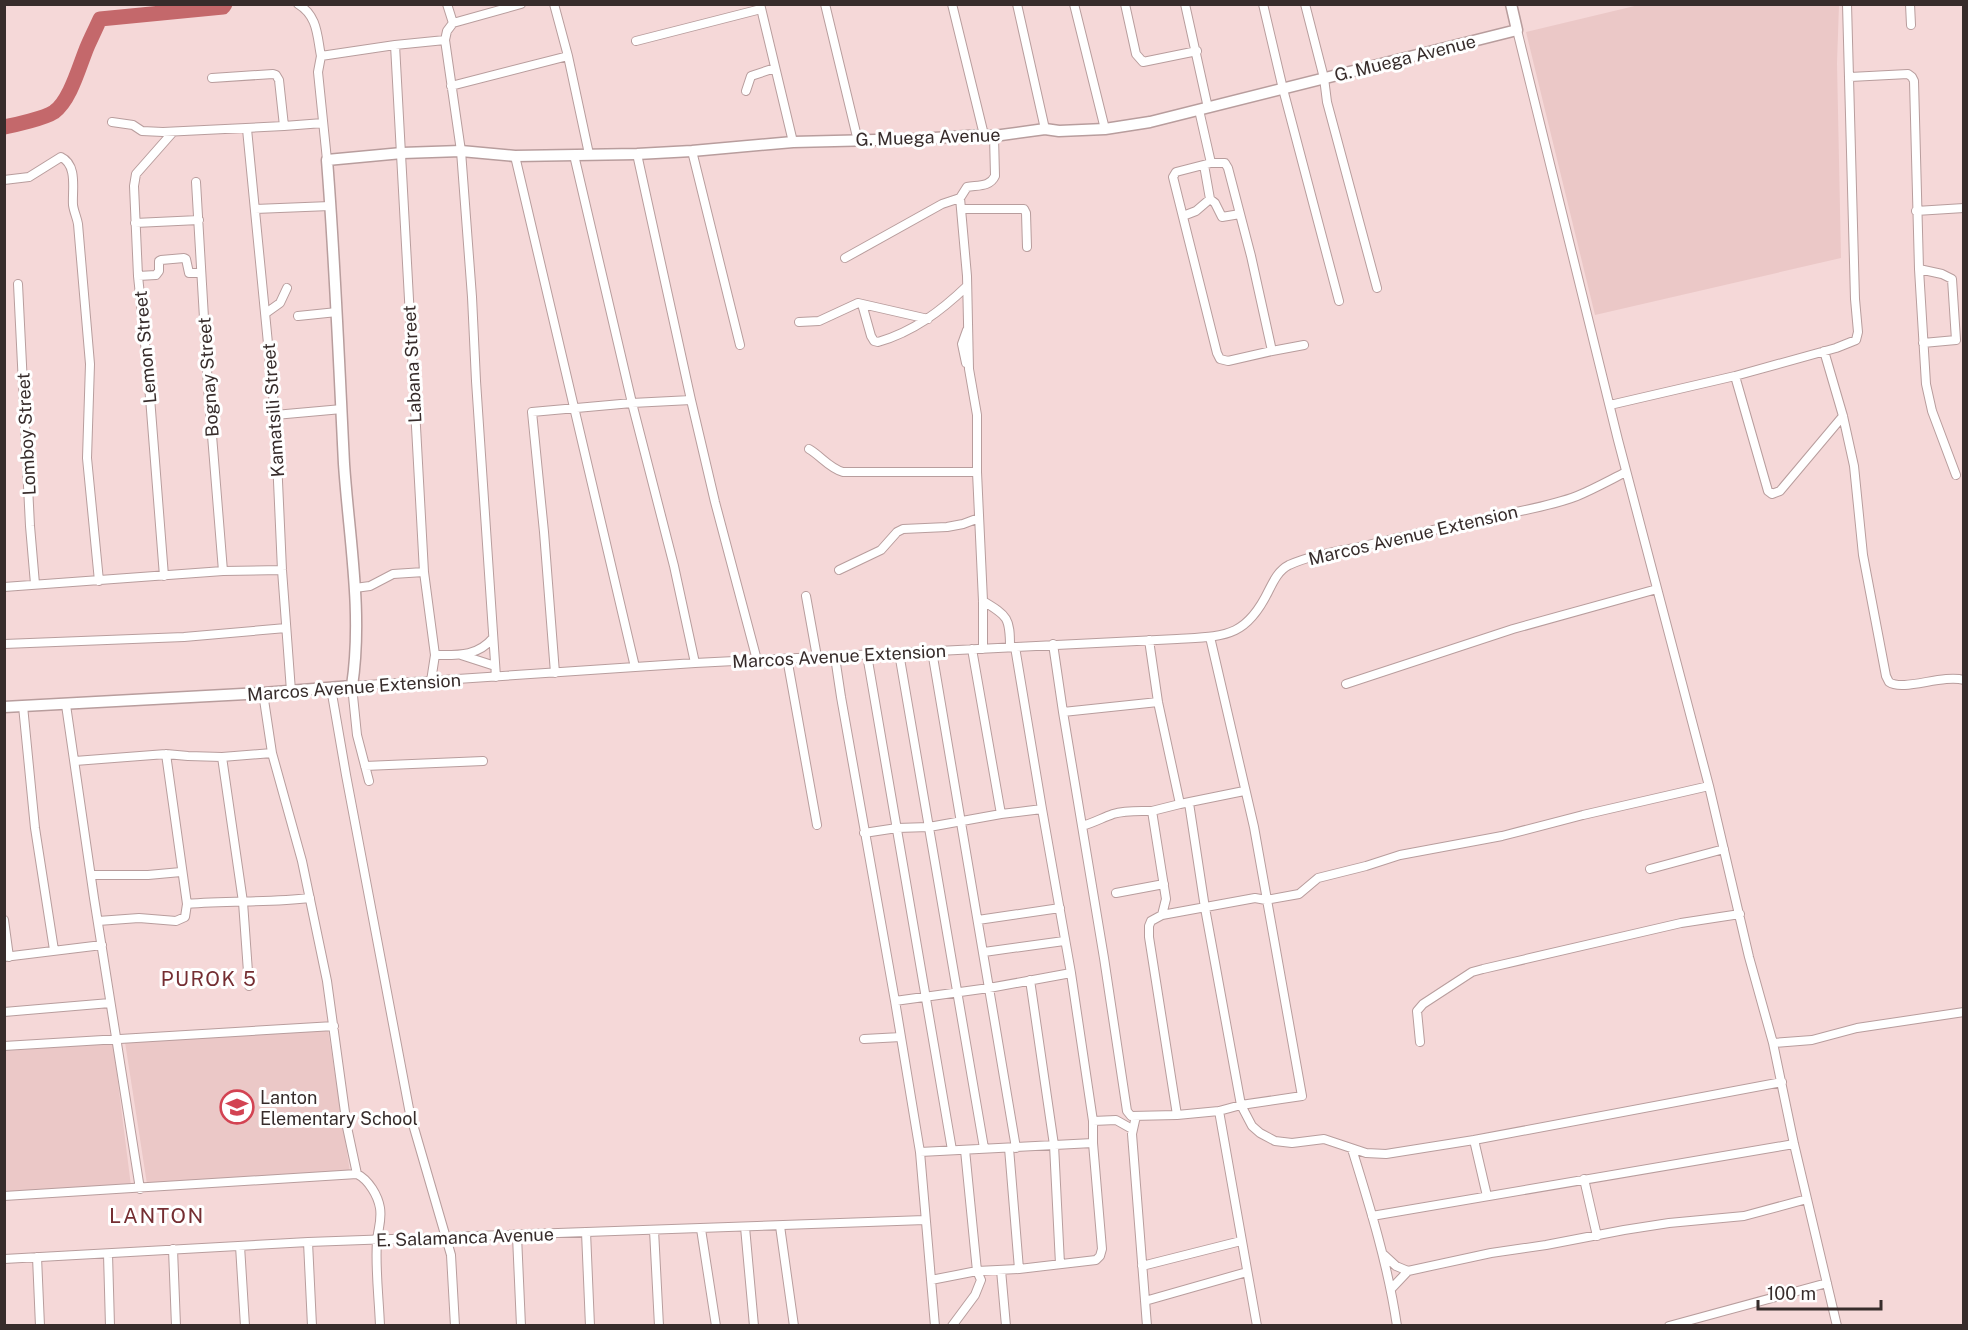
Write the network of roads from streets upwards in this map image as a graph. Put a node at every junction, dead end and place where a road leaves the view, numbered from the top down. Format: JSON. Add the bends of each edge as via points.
{"nodes":[{"id":1,"x":298,"y":4,"type":"edge"},
{"id":2,"x":447,"y":4,"type":"edge"},
{"id":3,"x":521,"y":4,"type":"edge"},
{"id":4,"x":554,"y":4,"type":"edge"},
{"id":5,"x":825,"y":4,"type":"edge"},
{"id":6,"x":952,"y":4,"type":"edge"},
{"id":7,"x":1017,"y":4,"type":"edge"},
{"id":8,"x":1074,"y":4,"type":"edge"},
{"id":9,"x":1125,"y":4,"type":"edge"},
{"id":10,"x":1185,"y":4,"type":"edge"},
{"id":11,"x":1263,"y":4,"type":"edge"},
{"id":12,"x":1305,"y":4,"type":"edge"},
{"id":13,"x":1511,"y":4,"type":"edge"},
{"id":14,"x":1847,"y":4,"type":"edge"},
{"id":15,"x":1910,"y":4,"type":"edge"},
{"id":16,"x":760,"y":7,"type":"edge"},
{"id":17,"x":453,"y":23,"type":"junction"},
{"id":18,"x":1911,"y":25,"type":"dead end"},
{"id":19,"x":1517,"y":30,"type":"junction"},
{"id":20,"x":445,"y":40,"type":"junction"},
{"id":21,"x":636,"y":41,"type":"dead end"},
{"id":22,"x":395,"y":45,"type":"junction"},
{"id":23,"x":1197,"y":51,"type":"junction"},
{"id":24,"x":321,"y":56,"type":"junction"},
{"id":25,"x":568,"y":56,"type":"junction"},
{"id":26,"x":774,"y":68,"type":"junction"},
{"id":27,"x":1850,"y":77,"type":"junction"},
{"id":28,"x":212,"y":78,"type":"dead end"},
{"id":29,"x":1324,"y":78,"type":"junction"},
{"id":30,"x":451,"y":86,"type":"junction"},
{"id":31,"x":1283,"y":88,"type":"junction"},
{"id":32,"x":746,"y":91,"type":"dead end"},
{"id":33,"x":1204,"y":109,"type":"junction"},
{"id":34,"x":112,"y":122,"type":"dead end"},
{"id":35,"x":323,"y":123,"type":"junction"},
{"id":36,"x":284,"y":126,"type":"junction"},
{"id":37,"x":247,"y":129,"type":"junction"},
{"id":38,"x":1045,"y":129,"type":"junction"},
{"id":39,"x":1105,"y":129,"type":"junction"},
{"id":40,"x":173,"y":132,"type":"junction"},
{"id":41,"x":989,"y":135,"type":"junction"},
{"id":42,"x":858,"y":141,"type":"junction"},
{"id":43,"x":794,"y":142,"type":"junction"},
{"id":44,"x":461,"y":151,"type":"junction"},
{"id":45,"x":692,"y":151,"type":"junction"},
{"id":46,"x":402,"y":153,"type":"junction"},
{"id":47,"x":589,"y":154,"type":"junction"},
{"id":48,"x":637,"y":154,"type":"junction"},
{"id":49,"x":574,"y":155,"type":"junction"},
{"id":50,"x":515,"y":156,"type":"junction"},
{"id":51,"x":327,"y":160,"type":"junction"},
{"id":52,"x":1207,"y":164,"type":"junction"},
{"id":53,"x":4,"y":180,"type":"edge"},
{"id":54,"x":196,"y":182,"type":"dead end"},
{"id":55,"x":960,"y":198,"type":"junction"},
{"id":56,"x":1210,"y":199,"type":"junction"},
{"id":57,"x":330,"y":206,"type":"junction"},
{"id":58,"x":1964,"y":208,"type":"edge"},
{"id":59,"x":255,"y":209,"type":"junction"},
{"id":60,"x":962,"y":209,"type":"junction"},
{"id":61,"x":1916,"y":211,"type":"junction"},
{"id":62,"x":1240,"y":214,"type":"junction"},
{"id":63,"x":1183,"y":216,"type":"junction"},
{"id":64,"x":199,"y":220,"type":"junction"},
{"id":65,"x":135,"y":223,"type":"junction"},
{"id":66,"x":1027,"y":247,"type":"dead end"},
{"id":67,"x":845,"y":258,"type":"dead end"},
{"id":68,"x":1919,"y":268,"type":"junction"},
{"id":69,"x":201,"y":273,"type":"junction"},
{"id":70,"x":138,"y":276,"type":"junction"},
{"id":71,"x":18,"y":284,"type":"dead end"},
{"id":72,"x":967,"y":286,"type":"junction"},
{"id":73,"x":287,"y":288,"type":"dead end"},
{"id":74,"x":1377,"y":288,"type":"dead end"},
{"id":75,"x":1339,"y":301,"type":"dead end"},
{"id":76,"x":862,"y":304,"type":"junction"},
{"id":77,"x":337,"y":312,"type":"junction"},
{"id":78,"x":266,"y":313,"type":"junction"},
{"id":79,"x":298,"y":316,"type":"dead end"},
{"id":80,"x":928,"y":319,"type":"junction"},
{"id":81,"x":799,"y":322,"type":"dead end"},
{"id":82,"x":1960,"y":339,"type":"edge"},
{"id":83,"x":1923,"y":343,"type":"junction"},
{"id":84,"x":740,"y":345,"type":"dead end"},
{"id":85,"x":1304,"y":345,"type":"dead end"},
{"id":86,"x":1272,"y":351,"type":"junction"},
{"id":87,"x":1824,"y":351,"type":"junction"},
{"id":88,"x":1735,"y":376,"type":"junction"},
{"id":89,"x":691,"y":400,"type":"junction"},
{"id":90,"x":632,"y":403,"type":"junction"},
{"id":91,"x":1610,"y":405,"type":"junction"},
{"id":92,"x":574,"y":409,"type":"junction"},
{"id":93,"x":342,"y":410,"type":"junction"},
{"id":94,"x":275,"y":415,"type":"junction"},
{"id":95,"x":1843,"y":416,"type":"junction"},
{"id":96,"x":809,"y":450,"type":"dead end"},
{"id":97,"x":977,"y":472,"type":"junction"},
{"id":98,"x":1626,"y":472,"type":"junction"},
{"id":99,"x":1956,"y":475,"type":"dead end"},
{"id":100,"x":979,"y":518,"type":"junction"},
{"id":101,"x":282,"y":570,"type":"junction"},
{"id":102,"x":839,"y":570,"type":"dead end"},
{"id":103,"x":223,"y":571,"type":"junction"},
{"id":104,"x":424,"y":572,"type":"junction"},
{"id":105,"x":164,"y":576,"type":"junction"},
{"id":106,"x":99,"y":581,"type":"junction"},
{"id":107,"x":36,"y":584,"type":"junction"},
{"id":108,"x":4,"y":587,"type":"edge"},
{"id":109,"x":355,"y":588,"type":"junction"},
{"id":110,"x":1657,"y":589,"type":"junction"},
{"id":111,"x":806,"y":596,"type":"dead end"},
{"id":112,"x":983,"y":601,"type":"junction"},
{"id":113,"x":286,"y":628,"type":"junction"},
{"id":114,"x":1210,"y":637,"type":"junction"},
{"id":115,"x":493,"y":638,"type":"junction"},
{"id":116,"x":1149,"y":640,"type":"junction"},
{"id":117,"x":4,"y":644,"type":"edge"},
{"id":118,"x":1053,"y":644,"type":"junction"},
{"id":119,"x":1012,"y":647,"type":"junction"},
{"id":120,"x":983,"y":648,"type":"junction"},
{"id":121,"x":972,"y":649,"type":"junction"},
{"id":122,"x":932,"y":651,"type":"junction"},
{"id":123,"x":899,"y":653,"type":"junction"},
{"id":124,"x":435,"y":655,"type":"junction"},
{"id":125,"x":458,"y":655,"type":"junction"},
{"id":126,"x":867,"y":655,"type":"junction"},
{"id":127,"x":817,"y":657,"type":"junction"},
{"id":128,"x":835,"y":657,"type":"junction"},
{"id":129,"x":787,"y":658,"type":"junction"},
{"id":130,"x":758,"y":660,"type":"junction"},
{"id":131,"x":695,"y":663,"type":"junction"},
{"id":132,"x":495,"y":666,"type":"junction"},
{"id":133,"x":635,"y":667,"type":"junction"},
{"id":134,"x":555,"y":673,"type":"junction"},
{"id":135,"x":496,"y":677,"type":"junction"},
{"id":136,"x":1964,"y":680,"type":"edge"},
{"id":137,"x":431,"y":681,"type":"junction"},
{"id":138,"x":1346,"y":684,"type":"dead end"},
{"id":139,"x":352,"y":686,"type":"junction"},
{"id":140,"x":331,"y":688,"type":"junction"},
{"id":141,"x":291,"y":691,"type":"junction"},
{"id":142,"x":263,"y":693,"type":"junction"},
{"id":143,"x":1158,"y":702,"type":"junction"},
{"id":144,"x":23,"y":705,"type":"junction"},
{"id":145,"x":66,"y":705,"type":"junction"},
{"id":146,"x":4,"y":707,"type":"edge"},
{"id":147,"x":1062,"y":712,"type":"junction"},
{"id":148,"x":272,"y":753,"type":"junction"},
{"id":149,"x":166,"y":754,"type":"junction"},
{"id":150,"x":222,"y":757,"type":"junction"},
{"id":151,"x":75,"y":761,"type":"junction"},
{"id":152,"x":483,"y":761,"type":"dead end"},
{"id":153,"x":365,"y":766,"type":"junction"},
{"id":154,"x":369,"y":781,"type":"dead end"},
{"id":155,"x":1709,"y":786,"type":"junction"},
{"id":156,"x":1244,"y":791,"type":"junction"},
{"id":157,"x":1184,"y":803,"type":"junction"},
{"id":158,"x":1041,"y":809,"type":"junction"},
{"id":159,"x":1152,"y":811,"type":"junction"},
{"id":160,"x":1001,"y":813,"type":"junction"},
{"id":161,"x":959,"y":821,"type":"junction"},
{"id":162,"x":817,"y":825,"type":"dead end"},
{"id":163,"x":1082,"y":826,"type":"junction"},
{"id":164,"x":928,"y":827,"type":"junction"},
{"id":165,"x":897,"y":828,"type":"junction"},
{"id":166,"x":864,"y":832,"type":"junction"},
{"id":167,"x":1724,"y":849,"type":"junction"},
{"id":168,"x":1650,"y":869,"type":"dead end"},
{"id":169,"x":182,"y":872,"type":"junction"},
{"id":170,"x":91,"y":876,"type":"junction"},
{"id":171,"x":1164,"y":884,"type":"junction"},
{"id":172,"x":1264,"y":888,"type":"junction"},
{"id":173,"x":1116,"y":893,"type":"dead end"},
{"id":174,"x":310,"y":898,"type":"junction"},
{"id":175,"x":1255,"y":898,"type":"junction"},
{"id":176,"x":1166,"y":899,"type":"junction"},
{"id":177,"x":1266,"y":900,"type":"junction"},
{"id":178,"x":243,"y":902,"type":"junction"},
{"id":179,"x":187,"y":904,"type":"junction"},
{"id":180,"x":1060,"y":908,"type":"junction"},
{"id":181,"x":1205,"y":908,"type":"junction"},
{"id":182,"x":1178,"y":912,"type":"junction"},
{"id":183,"x":1740,"y":914,"type":"junction"},
{"id":184,"x":1162,"y":915,"type":"junction"},
{"id":185,"x":4,"y":920,"type":"edge"},
{"id":186,"x":978,"y":920,"type":"junction"},
{"id":187,"x":98,"y":921,"type":"junction"},
{"id":188,"x":1064,"y":941,"type":"junction"},
{"id":189,"x":102,"y":945,"type":"junction"},
{"id":190,"x":54,"y":950,"type":"junction"},
{"id":191,"x":984,"y":952,"type":"junction"},
{"id":192,"x":7,"y":957,"type":"edge"},
{"id":193,"x":1071,"y":973,"type":"junction"},
{"id":194,"x":1029,"y":980,"type":"junction"},
{"id":195,"x":249,"y":986,"type":"dead end"},
{"id":196,"x":989,"y":988,"type":"junction"},
{"id":197,"x":957,"y":992,"type":"junction"},
{"id":198,"x":926,"y":997,"type":"junction"},
{"id":199,"x":895,"y":1001,"type":"junction"},
{"id":200,"x":110,"y":1003,"type":"junction"},
{"id":201,"x":4,"y":1012,"type":"edge"},
{"id":202,"x":1964,"y":1012,"type":"edge"},
{"id":203,"x":334,"y":1026,"type":"junction"},
{"id":204,"x":900,"y":1037,"type":"junction"},
{"id":205,"x":116,"y":1038,"type":"junction"},
{"id":206,"x":864,"y":1039,"type":"dead end"},
{"id":207,"x":1420,"y":1042,"type":"dead end"},
{"id":208,"x":1773,"y":1043,"type":"junction"},
{"id":209,"x":4,"y":1046,"type":"edge"},
{"id":210,"x":1782,"y":1082,"type":"junction"},
{"id":211,"x":1241,"y":1105,"type":"junction"},
{"id":212,"x":1219,"y":1111,"type":"junction"},
{"id":213,"x":1177,"y":1115,"type":"junction"},
{"id":214,"x":1136,"y":1116,"type":"junction"},
{"id":215,"x":1093,"y":1121,"type":"junction"},
{"id":216,"x":1132,"y":1129,"type":"junction"},
{"id":217,"x":1474,"y":1140,"type":"junction"},
{"id":218,"x":1093,"y":1143,"type":"junction"},
{"id":219,"x":1794,"y":1144,"type":"junction"},
{"id":220,"x":1054,"y":1145,"type":"junction"},
{"id":221,"x":984,"y":1148,"type":"junction"},
{"id":222,"x":1012,"y":1148,"type":"junction"},
{"id":223,"x":1352,"y":1149,"type":"junction"},
{"id":224,"x":952,"y":1150,"type":"junction"},
{"id":225,"x":965,"y":1150,"type":"junction"},
{"id":226,"x":920,"y":1152,"type":"junction"},
{"id":227,"x":357,"y":1174,"type":"junction"},
{"id":228,"x":1584,"y":1179,"type":"junction"},
{"id":229,"x":140,"y":1189,"type":"junction"},
{"id":230,"x":4,"y":1196,"type":"edge"},
{"id":231,"x":1487,"y":1196,"type":"junction"},
{"id":232,"x":1807,"y":1199,"type":"junction"},
{"id":233,"x":1372,"y":1216,"type":"junction"},
{"id":234,"x":925,"y":1220,"type":"junction"},
{"id":235,"x":780,"y":1226,"type":"junction"},
{"id":236,"x":745,"y":1227,"type":"junction"},
{"id":237,"x":701,"y":1229,"type":"junction"},
{"id":238,"x":654,"y":1230,"type":"junction"},
{"id":239,"x":586,"y":1232,"type":"junction"},
{"id":240,"x":517,"y":1236,"type":"junction"},
{"id":241,"x":1598,"y":1236,"type":"junction"},
{"id":242,"x":447,"y":1238,"type":"junction"},
{"id":243,"x":377,"y":1240,"type":"junction"},
{"id":244,"x":1241,"y":1241,"type":"junction"},
{"id":245,"x":308,"y":1242,"type":"junction"},
{"id":246,"x":240,"y":1246,"type":"junction"},
{"id":247,"x":173,"y":1249,"type":"junction"},
{"id":248,"x":1381,"y":1251,"type":"junction"},
{"id":249,"x":108,"y":1254,"type":"junction"},
{"id":250,"x":37,"y":1257,"type":"junction"},
{"id":251,"x":4,"y":1258,"type":"edge"},
{"id":252,"x":1060,"y":1264,"type":"junction"},
{"id":253,"x":1142,"y":1266,"type":"junction"},
{"id":254,"x":1019,"y":1269,"type":"junction"},
{"id":255,"x":1001,"y":1270,"type":"junction"},
{"id":256,"x":977,"y":1271,"type":"junction"},
{"id":257,"x":1408,"y":1271,"type":"junction"},
{"id":258,"x":1247,"y":1272,"type":"junction"},
{"id":259,"x":931,"y":1280,"type":"junction"},
{"id":260,"x":1827,"y":1283,"type":"junction"},
{"id":261,"x":1391,"y":1289,"type":"junction"},
{"id":262,"x":1145,"y":1301,"type":"junction"},
{"id":263,"x":40,"y":1326,"type":"edge"},
{"id":264,"x":110,"y":1326,"type":"edge"},
{"id":265,"x":177,"y":1326,"type":"edge"},
{"id":266,"x":245,"y":1326,"type":"edge"},
{"id":267,"x":312,"y":1326,"type":"edge"},
{"id":268,"x":380,"y":1326,"type":"edge"},
{"id":269,"x":455,"y":1326,"type":"edge"},
{"id":270,"x":521,"y":1326,"type":"edge"},
{"id":271,"x":590,"y":1326,"type":"edge"},
{"id":272,"x":659,"y":1326,"type":"edge"},
{"id":273,"x":716,"y":1326,"type":"edge"},
{"id":274,"x":754,"y":1326,"type":"edge"},
{"id":275,"x":794,"y":1326,"type":"edge"},
{"id":276,"x":935,"y":1326,"type":"edge"},
{"id":277,"x":952,"y":1326,"type":"edge"},
{"id":278,"x":1006,"y":1326,"type":"edge"},
{"id":279,"x":1147,"y":1326,"type":"edge"},
{"id":280,"x":1257,"y":1326,"type":"edge"},
{"id":281,"x":1397,"y":1326,"type":"edge"},
{"id":282,"x":1669,"y":1326,"type":"edge"},
{"id":283,"x":1837,"y":1326,"type":"edge"}],
"edges":[{"from":1,"to":24,"type":"street","via":[[315,22]]},
{"from":2,"to":17,"type":"street"},
{"from":3,"to":17,"type":"street"},
{"from":4,"to":25,"type":"street"},
{"from":5,"to":42,"type":"street"},
{"from":6,"to":41,"type":"street"},
{"from":7,"to":38,"type":"street"},
{"from":8,"to":39,"type":"street"},
{"from":9,"to":23,"type":"street","via":[[1136,54],[1143,62]]},
{"from":10,"to":23,"type":"street"},
{"from":11,"to":31,"type":"street"},
{"from":12,"to":29,"type":"street"},
{"from":13,"to":19,"type":"street"},
{"from":14,"to":27,"type":"street"},
{"from":15,"to":18,"type":"street"},
{"from":16,"to":21,"type":"street"},
{"from":16,"to":26,"type":"street"},
{"from":17,"to":20,"type":"street"},
{"from":19,"to":29,"type":"street","name":"G. Muega Avenue"},
{"from":19,"to":91,"type":"street"},
{"from":20,"to":22,"type":"street"},
{"from":20,"to":30,"type":"street"},
{"from":22,"to":24,"type":"street"},
{"from":22,"to":46,"type":"street","name":"Labana Street"},
{"from":23,"to":33,"type":"street"},
{"from":24,"to":35,"type":"street","via":[[318,66]]},
{"from":25,"to":30,"type":"street"},
{"from":25,"to":47,"type":"street"},
{"from":26,"to":32,"type":"street","via":[[751,76]]},
{"from":26,"to":43,"type":"street"},
{"from":27,"to":61,"type":"street","via":[[1912,77]]},
{"from":27,"to":87,"type":"street","via":[[1858,332],[1852,343]]},
{"from":28,"to":36,"type":"street","via":[[276,75]]},
{"from":29,"to":31,"type":"street","name":"G. Muega Avenue"},
{"from":29,"to":74,"type":"street"},
{"from":30,"to":44,"type":"street"},
{"from":31,"to":33,"type":"street","name":"G. Muega Avenue"},
{"from":31,"to":75,"type":"street"},
{"from":33,"to":39,"type":"street","name":"G. Muega Avenue"},
{"from":33,"to":52,"type":"street"},
{"from":34,"to":40,"type":"street","via":[[133,125],[141,131]]},
{"from":35,"to":36,"type":"street"},
{"from":35,"to":51,"type":"street"},
{"from":36,"to":37,"type":"street"},
{"from":37,"to":40,"type":"street"},
{"from":37,"to":59,"type":"street","name":"Kamatsili Street"},
{"from":38,"to":39,"type":"street","name":"G. Muega Avenue"},
{"from":38,"to":41,"type":"street","name":"G. Muega Avenue"},
{"from":40,"to":65,"type":"street","name":"Lemon Street","via":[[136,174]]},
{"from":41,"to":42,"type":"street","name":"G. Muega Avenue"},
{"from":41,"to":55,"type":"street","via":[[993,181],[967,188]]},
{"from":42,"to":43,"type":"street","name":"G. Muega Avenue"},
{"from":43,"to":45,"type":"street","name":"G. Muega Avenue"},
{"from":44,"to":46,"type":"street","name":"G. Muega Avenue"},
{"from":44,"to":50,"type":"street","name":"G. Muega Avenue"},
{"from":44,"to":115,"type":"street"},
{"from":45,"to":48,"type":"street","name":"G. Muega Avenue"},
{"from":45,"to":84,"type":"street"},
{"from":46,"to":51,"type":"street","name":"G. Muega Avenue"},
{"from":46,"to":104,"type":"street","name":"Labana Street"},
{"from":47,"to":48,"type":"street","name":"G. Muega Avenue"},
{"from":47,"to":49,"type":"street","name":"G. Muega Avenue"},
{"from":48,"to":89,"type":"street"},
{"from":49,"to":50,"type":"street","name":"G. Muega Avenue"},
{"from":49,"to":90,"type":"street"},
{"from":50,"to":92,"type":"street"},
{"from":51,"to":57,"type":"street"},
{"from":52,"to":56,"type":"street"},
{"from":52,"to":62,"type":"street","via":[[1226,165]]},
{"from":52,"to":63,"type":"street","via":[[1174,174]]},
{"from":53,"to":106,"type":"street","via":[[29,177],[61,158],[68,162],[72,175],[90,364],[87,458]]},
{"from":54,"to":64,"type":"street","name":"Bognay Street"},
{"from":55,"to":60,"type":"street"},
{"from":55,"to":67,"type":"street","via":[[942,204]]},
{"from":56,"to":62,"type":"street","via":[[1222,217]]},
{"from":56,"to":63,"type":"street"},
{"from":57,"to":59,"type":"street"},
{"from":57,"to":77,"type":"street"},
{"from":58,"to":61,"type":"street"},
{"from":59,"to":78,"type":"street","name":"Kamatsili Street"},
{"from":60,"to":66,"type":"street","via":[[1024,209]]},
{"from":60,"to":72,"type":"street"},
{"from":61,"to":68,"type":"street"},
{"from":62,"to":86,"type":"street"},
{"from":63,"to":86,"type":"street","via":[[1220,359],[1228,361]]},
{"from":64,"to":65,"type":"street"},
{"from":64,"to":69,"type":"street","name":"Bognay Street"},
{"from":65,"to":70,"type":"street","name":"Lemon Street"},
{"from":68,"to":82,"type":"street","via":[[1952,279]]},
{"from":68,"to":83,"type":"street"},
{"from":69,"to":70,"type":"street","via":[[189,273],[184,258],[161,260],[156,275]]},
{"from":69,"to":103,"type":"street","name":"Bognay Street"},
{"from":70,"to":105,"type":"street","name":"Lemon Street"},
{"from":71,"to":107,"type":"street","name":"Lomboy Street"},
{"from":72,"to":80,"type":"street"},
{"from":72,"to":97,"type":"street","via":[[969,369],[977,415]]},
{"from":73,"to":78,"type":"street","via":[[280,303]]},
{"from":76,"to":80,"type":"street"},
{"from":76,"to":80,"type":"street","via":[[871,336],[878,342]]},
{"from":76,"to":81,"type":"street","via":[[819,321]]},
{"from":77,"to":79,"type":"street"},
{"from":77,"to":93,"type":"street"},
{"from":78,"to":94,"type":"street","name":"Kamatsili Street"},
{"from":82,"to":83,"type":"street"},
{"from":83,"to":99,"type":"street","via":[[1934,419]]},
{"from":85,"to":86,"type":"street"},
{"from":87,"to":88,"type":"street"},
{"from":87,"to":95,"type":"street"},
{"from":88,"to":91,"type":"street"},
{"from":88,"to":95,"type":"street","via":[[1772,494],[1780,491]]},
{"from":89,"to":90,"type":"street"},
{"from":89,"to":130,"type":"street"},
{"from":90,"to":92,"type":"street"},
{"from":90,"to":131,"type":"street"},
{"from":91,"to":98,"type":"street"},
{"from":92,"to":133,"type":"street"},
{"from":92,"to":134,"type":"street","via":[[532,412]]},
{"from":93,"to":94,"type":"street"},
{"from":93,"to":109,"type":"street"},
{"from":94,"to":101,"type":"street","name":"Kamatsili Street"},
{"from":95,"to":136,"type":"street","via":[[1854,466],[1867,579],[1889,682],[1902,686],[1947,678]]},
{"from":96,"to":97,"type":"street","via":[[843,471]]},
{"from":97,"to":100,"type":"street"},
{"from":98,"to":110,"type":"street"},
{"from":98,"to":114,"type":"street","name":"Marcos Avenue Extension","via":[[1562,501],[1413,533],[1288,566],[1278,574],[1250,620],[1231,633]]},
{"from":100,"to":102,"type":"street","via":[[963,524],[897,532],[881,550]]},
{"from":100,"to":112,"type":"street"},
{"from":101,"to":103,"type":"street"},
{"from":101,"to":113,"type":"street","name":"Kamatsili Street"},
{"from":103,"to":105,"type":"street"},
{"from":104,"to":109,"type":"street","via":[[393,574],[370,586]]},
{"from":104,"to":124,"type":"street","name":"Labana Street"},
{"from":105,"to":106,"type":"street"},
{"from":106,"to":107,"type":"street"},
{"from":107,"to":108,"type":"street"},
{"from":109,"to":139,"type":"street","via":[[356,658]]},
{"from":110,"to":138,"type":"street","via":[[1513,629]]},
{"from":110,"to":155,"type":"street"},
{"from":111,"to":127,"type":"street"},
{"from":112,"to":119,"type":"street","via":[[1008,621]]},
{"from":112,"to":120,"type":"street"},
{"from":113,"to":117,"type":"street","via":[[184,637]]},
{"from":113,"to":141,"type":"street","name":"Kamatsili Street"},
{"from":114,"to":116,"type":"street","name":"Marcos Avenue Extension"},
{"from":114,"to":156,"type":"street"},
{"from":115,"to":125,"type":"street","via":[[482,650]]},
{"from":115,"to":132,"type":"street"},
{"from":116,"to":118,"type":"street","name":"Marcos Avenue Extension"},
{"from":116,"to":143,"type":"street"},
{"from":118,"to":119,"type":"street","name":"Marcos Avenue Extension"},
{"from":118,"to":147,"type":"street"},
{"from":119,"to":120,"type":"street","name":"Marcos Avenue Extension"},
{"from":119,"to":158,"type":"street"},
{"from":120,"to":121,"type":"street","name":"Marcos Avenue Extension"},
{"from":121,"to":122,"type":"street","name":"Marcos Avenue Extension"},
{"from":121,"to":160,"type":"street"},
{"from":122,"to":123,"type":"street","name":"Marcos Avenue Extension"},
{"from":122,"to":161,"type":"street"},
{"from":123,"to":126,"type":"street","name":"Marcos Avenue Extension"},
{"from":123,"to":164,"type":"street"},
{"from":124,"to":125,"type":"street"},
{"from":124,"to":137,"type":"street","name":"Labana Street"},
{"from":125,"to":132,"type":"street"},
{"from":126,"to":128,"type":"street","name":"Marcos Avenue Extension"},
{"from":126,"to":165,"type":"street"},
{"from":127,"to":128,"type":"street","name":"Marcos Avenue Extension"},
{"from":127,"to":129,"type":"street","name":"Marcos Avenue Extension"},
{"from":128,"to":166,"type":"street"},
{"from":129,"to":130,"type":"street","name":"Marcos Avenue Extension"},
{"from":129,"to":162,"type":"street"},
{"from":130,"to":131,"type":"street","name":"Marcos Avenue Extension"},
{"from":131,"to":133,"type":"street","name":"Marcos Avenue Extension"},
{"from":132,"to":135,"type":"street"},
{"from":133,"to":134,"type":"street","name":"Marcos Avenue Extension"},
{"from":134,"to":135,"type":"street","name":"Marcos Avenue Extension"},
{"from":135,"to":137,"type":"street","name":"Marcos Avenue Extension"},
{"from":137,"to":139,"type":"street","name":"Marcos Avenue Extension"},
{"from":139,"to":140,"type":"street","name":"Marcos Avenue Extension"},
{"from":139,"to":153,"type":"street"},
{"from":140,"to":141,"type":"street","name":"Marcos Avenue Extension"},
{"from":140,"to":242,"type":"street","via":[[410,1114]]},
{"from":141,"to":142,"type":"street","name":"Marcos Avenue Extension"},
{"from":142,"to":145,"type":"street","name":"Marcos Avenue Extension"},
{"from":142,"to":148,"type":"street"},
{"from":143,"to":147,"type":"street"},
{"from":143,"to":157,"type":"street"},
{"from":144,"to":145,"type":"street","name":"Marcos Avenue Extension"},
{"from":144,"to":146,"type":"street","name":"Marcos Avenue Extension"},
{"from":144,"to":190,"type":"street","via":[[35,828]]},
{"from":145,"to":151,"type":"street"},
{"from":147,"to":163,"type":"street"},
{"from":148,"to":150,"type":"street"},
{"from":148,"to":174,"type":"street"},
{"from":149,"to":150,"type":"street"},
{"from":149,"to":151,"type":"street"},
{"from":149,"to":169,"type":"street"},
{"from":150,"to":178,"type":"street"},
{"from":151,"to":170,"type":"street"},
{"from":152,"to":153,"type":"street"},
{"from":153,"to":154,"type":"street"},
{"from":155,"to":167,"type":"street"},
{"from":155,"to":177,"type":"street","via":[[1502,836],[1400,855],[1318,878],[1299,894]]},
{"from":156,"to":157,"type":"street"},
{"from":156,"to":172,"type":"street"},
{"from":157,"to":159,"type":"street"},
{"from":157,"to":181,"type":"street"},
{"from":158,"to":160,"type":"street"},
{"from":158,"to":180,"type":"street"},
{"from":159,"to":163,"type":"street","via":[[1128,811]]},
{"from":159,"to":171,"type":"street"},
{"from":160,"to":161,"type":"street"},
{"from":161,"to":164,"type":"street"},
{"from":161,"to":186,"type":"street"},
{"from":163,"to":214,"type":"street","via":[[1127,1111]]},
{"from":164,"to":165,"type":"street"},
{"from":164,"to":197,"type":"street"},
{"from":165,"to":166,"type":"street"},
{"from":165,"to":198,"type":"street"},
{"from":166,"to":199,"type":"street"},
{"from":167,"to":168,"type":"street"},
{"from":167,"to":183,"type":"street"},
{"from":169,"to":170,"type":"street"},
{"from":169,"to":179,"type":"street"},
{"from":170,"to":187,"type":"street"},
{"from":171,"to":173,"type":"street"},
{"from":171,"to":176,"type":"street"},
{"from":172,"to":175,"type":"street"},
{"from":172,"to":177,"type":"street"},
{"from":174,"to":178,"type":"street"},
{"from":174,"to":203,"type":"street"},
{"from":175,"to":177,"type":"street"},
{"from":175,"to":181,"type":"street"},
{"from":176,"to":182,"type":"street"},
{"from":176,"to":184,"type":"street"},
{"from":177,"to":211,"type":"street","via":[[1302,1096]]},
{"from":178,"to":179,"type":"street"},
{"from":178,"to":195,"type":"street"},
{"from":179,"to":187,"type":"street","via":[[185,916],[176,921]]},
{"from":180,"to":186,"type":"street"},
{"from":180,"to":188,"type":"street"},
{"from":181,"to":182,"type":"street"},
{"from":181,"to":211,"type":"street"},
{"from":182,"to":184,"type":"street"},
{"from":183,"to":207,"type":"street","via":[[1681,923],[1472,972],[1417,1011]]},
{"from":183,"to":208,"type":"street"},
{"from":184,"to":213,"type":"street","via":[[1151,921],[1149,931]]},
{"from":185,"to":192,"type":"street"},
{"from":186,"to":191,"type":"street"},
{"from":187,"to":189,"type":"street"},
{"from":188,"to":191,"type":"street"},
{"from":188,"to":193,"type":"street"},
{"from":189,"to":190,"type":"street"},
{"from":189,"to":200,"type":"street"},
{"from":190,"to":192,"type":"street"},
{"from":191,"to":196,"type":"street"},
{"from":193,"to":194,"type":"street"},
{"from":193,"to":215,"type":"street"},
{"from":194,"to":196,"type":"street"},
{"from":194,"to":220,"type":"street"},
{"from":196,"to":197,"type":"street"},
{"from":196,"to":222,"type":"street"},
{"from":197,"to":198,"type":"street"},
{"from":197,"to":221,"type":"street"},
{"from":198,"to":199,"type":"street"},
{"from":198,"to":224,"type":"street"},
{"from":199,"to":204,"type":"street"},
{"from":200,"to":201,"type":"street"},
{"from":200,"to":205,"type":"street"},
{"from":202,"to":208,"type":"street","via":[[1857,1028],[1801,1042]]},
{"from":203,"to":205,"type":"street"},
{"from":203,"to":227,"type":"street","via":[[346,1126]]},
{"from":204,"to":206,"type":"street"},
{"from":204,"to":226,"type":"street"},
{"from":205,"to":209,"type":"street"},
{"from":205,"to":229,"type":"street"},
{"from":208,"to":210,"type":"street"},
{"from":210,"to":217,"type":"street"},
{"from":210,"to":219,"type":"street"},
{"from":211,"to":212,"type":"street"},
{"from":211,"to":223,"type":"street","via":[[1252,1126],[1275,1141],[1324,1139]]},
{"from":212,"to":213,"type":"street"},
{"from":212,"to":244,"type":"street"},
{"from":213,"to":214,"type":"street"},
{"from":214,"to":216,"type":"street"},
{"from":215,"to":216,"type":"street","via":[[1116,1120]]},
{"from":215,"to":218,"type":"street"},
{"from":216,"to":253,"type":"street"},
{"from":217,"to":223,"type":"street","via":[[1386,1154]]},
{"from":217,"to":231,"type":"street"},
{"from":218,"to":220,"type":"street"},
{"from":218,"to":252,"type":"street","via":[[1101,1252],[1096,1260]]},
{"from":219,"to":228,"type":"street"},
{"from":219,"to":232,"type":"street"},
{"from":220,"to":222,"type":"street"},
{"from":220,"to":252,"type":"street"},
{"from":221,"to":222,"type":"street"},
{"from":221,"to":225,"type":"street"},
{"from":222,"to":254,"type":"street"},
{"from":223,"to":233,"type":"street"},
{"from":224,"to":225,"type":"street"},
{"from":224,"to":226,"type":"street"},
{"from":225,"to":256,"type":"street"},
{"from":226,"to":234,"type":"street"},
{"from":227,"to":229,"type":"street"},
{"from":227,"to":243,"type":"street","via":[[370,1186],[379,1204],[381,1225]]},
{"from":228,"to":231,"type":"street"},
{"from":228,"to":241,"type":"street"},
{"from":229,"to":230,"type":"street"},
{"from":231,"to":233,"type":"street"},
{"from":232,"to":241,"type":"street","via":[[1753,1214]]},
{"from":232,"to":260,"type":"street"},
{"from":233,"to":248,"type":"street"},
{"from":234,"to":235,"type":"street","name":"E. Salamanca Avenue"},
{"from":234,"to":259,"type":"street"},
{"from":235,"to":236,"type":"street","name":"E. Salamanca Avenue"},
{"from":235,"to":275,"type":"street"},
{"from":236,"to":237,"type":"street","name":"E. Salamanca Avenue"},
{"from":236,"to":274,"type":"street"},
{"from":237,"to":238,"type":"street","name":"E. Salamanca Avenue"},
{"from":237,"to":273,"type":"street"},
{"from":238,"to":239,"type":"street","name":"E. Salamanca Avenue"},
{"from":238,"to":272,"type":"street"},
{"from":239,"to":240,"type":"street","name":"E. Salamanca Avenue"},
{"from":239,"to":271,"type":"street"},
{"from":240,"to":242,"type":"street","name":"E. Salamanca Avenue"},
{"from":240,"to":270,"type":"street"},
{"from":241,"to":257,"type":"street"},
{"from":242,"to":243,"type":"street","name":"E. Salamanca Avenue"},
{"from":242,"to":269,"type":"street","via":[[453,1268]]},
{"from":243,"to":245,"type":"street","name":"E. Salamanca Avenue"},
{"from":243,"to":268,"type":"street"},
{"from":244,"to":253,"type":"street"},
{"from":244,"to":258,"type":"street"},
{"from":245,"to":246,"type":"street","name":"E. Salamanca Avenue"},
{"from":245,"to":267,"type":"street"},
{"from":246,"to":247,"type":"street","name":"E. Salamanca Avenue"},
{"from":246,"to":266,"type":"street"},
{"from":247,"to":249,"type":"street","name":"E. Salamanca Avenue"},
{"from":247,"to":265,"type":"street"},
{"from":248,"to":257,"type":"street","via":[[1392,1263]]},
{"from":248,"to":261,"type":"street"},
{"from":249,"to":250,"type":"street","name":"E. Salamanca Avenue"},
{"from":249,"to":264,"type":"street"},
{"from":250,"to":251,"type":"street","name":"E. Salamanca Avenue"},
{"from":250,"to":263,"type":"street"},
{"from":252,"to":254,"type":"street"},
{"from":253,"to":262,"type":"street"},
{"from":254,"to":255,"type":"street"},
{"from":255,"to":256,"type":"street"},
{"from":255,"to":278,"type":"street"},
{"from":256,"to":259,"type":"street"},
{"from":256,"to":277,"type":"street","via":[[981,1280]]},
{"from":257,"to":261,"type":"street"},
{"from":258,"to":262,"type":"street"},
{"from":258,"to":280,"type":"street"},
{"from":259,"to":276,"type":"street"},
{"from":260,"to":282,"type":"street"},
{"from":260,"to":283,"type":"street"},
{"from":261,"to":281,"type":"street"},
{"from":262,"to":279,"type":"street"}]}
